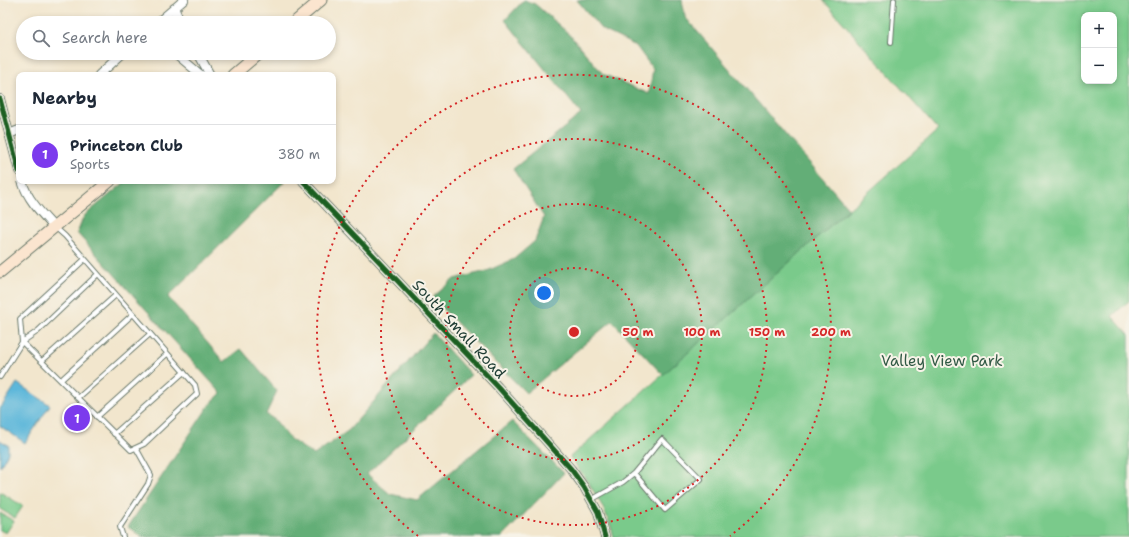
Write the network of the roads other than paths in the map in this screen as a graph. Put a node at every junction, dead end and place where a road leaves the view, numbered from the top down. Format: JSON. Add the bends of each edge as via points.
{"nodes":[{"id":1,"x":184,"y":0,"type":"edge"},
{"id":2,"x":321,"y":0,"type":"edge"},
{"id":3,"x":894,"y":0,"type":"edge"},
{"id":4,"x":174,"y":8,"type":"junction"},
{"id":5,"x":165,"y":16,"type":"edge"},
{"id":6,"x":178,"y":16,"type":"edge"},
{"id":7,"x":302,"y":16,"type":"edge"},
{"id":8,"x":891,"y":42,"type":"dead end"},
{"id":9,"x":115,"y":60,"type":"edge"},
{"id":10,"x":183,"y":60,"type":"edge"},
{"id":11,"x":202,"y":60,"type":"edge"},
{"id":12,"x":250,"y":60,"type":"edge"},
{"id":13,"x":102,"y":72,"type":"edge"},
{"id":14,"x":197,"y":72,"type":"edge"},
{"id":15,"x":208,"y":72,"type":"edge"},
{"id":16,"x":236,"y":72,"type":"edge"},
{"id":17,"x":0,"y":99,"type":"edge"},
{"id":18,"x":16,"y":131,"type":"edge"},
{"id":19,"x":9,"y":134,"type":"junction"},
{"id":20,"x":16,"y":160,"type":"edge"},
{"id":21,"x":23,"y":184,"type":"edge"},
{"id":22,"x":106,"y":184,"type":"edge"},
{"id":23,"x":306,"y":184,"type":"edge"},
{"id":24,"x":54,"y":227,"type":"junction"},
{"id":25,"x":85,"y":259,"type":"junction"},
{"id":26,"x":0,"y":272,"type":"edge"},
{"id":27,"x":98,"y":274,"type":"junction"},
{"id":28,"x":116,"y":295,"type":"junction"},
{"id":29,"x":133,"y":314,"type":"junction"},
{"id":30,"x":150,"y":334,"type":"junction"},
{"id":31,"x":22,"y":342,"type":"junction"},
{"id":32,"x":168,"y":354,"type":"junction"},
{"id":33,"x":42,"y":361,"type":"junction"},
{"id":34,"x":184,"y":372,"type":"junction"},
{"id":35,"x":0,"y":377,"type":"edge"},
{"id":36,"x":60,"y":380,"type":"junction"},
{"id":37,"x":78,"y":398,"type":"junction"},
{"id":38,"x":97,"y":417,"type":"junction"},
{"id":39,"x":114,"y":434,"type":"junction"},
{"id":40,"x":136,"y":448,"type":"junction"},
{"id":41,"x":634,"y":473,"type":"junction"},
{"id":42,"x":591,"y":500,"type":"junction"},
{"id":43,"x":123,"y":537,"type":"edge"},
{"id":44,"x":605,"y":537,"type":"edge"}],
"edges":[{"from":1,"to":4,"type":"street"},
{"from":2,"to":7,"type":"main road"},
{"from":3,"to":8,"type":"lane"},
{"from":4,"to":5,"type":"street"},
{"from":4,"to":6,"type":"street"},
{"from":9,"to":13,"type":"street"},
{"from":10,"to":14,"type":"street"},
{"from":11,"to":15,"type":"street"},
{"from":12,"to":16,"type":"main road"},
{"from":17,"to":19,"type":"street"},
{"from":18,"to":19,"type":"street"},
{"from":19,"to":20,"type":"street"},
{"from":21,"to":24,"type":"street","via":[[24,190]]},
{"from":22,"to":24,"type":"main road"},
{"from":23,"to":42,"type":"street","name":"South Small Road","via":[[507,398],[571,469]]},
{"from":24,"to":25,"type":"lane"},
{"from":24,"to":26,"type":"main road"},
{"from":25,"to":27,"type":"lane"},
{"from":25,"to":31,"type":"lane","via":[[20,319]]},
{"from":27,"to":28,"type":"lane"},
{"from":27,"to":31,"type":"lane","via":[[38,331]]},
{"from":28,"to":29,"type":"lane"},
{"from":28,"to":33,"type":"lane"},
{"from":29,"to":30,"type":"lane"},
{"from":29,"to":36,"type":"lane"},
{"from":30,"to":32,"type":"lane"},
{"from":30,"to":37,"type":"lane"},
{"from":31,"to":33,"type":"lane"},
{"from":31,"to":35,"type":"lane"},
{"from":32,"to":34,"type":"lane"},
{"from":32,"to":38,"type":"lane"},
{"from":33,"to":36,"type":"lane"},
{"from":34,"to":39,"type":"lane"},
{"from":34,"to":40,"type":"lane","via":[[195,385],[197,394],[144,444]]},
{"from":36,"to":37,"type":"lane"},
{"from":37,"to":38,"type":"lane"},
{"from":38,"to":39,"type":"lane"},
{"from":39,"to":40,"type":"lane","via":[[131,450]]},
{"from":40,"to":43,"type":"lane","via":[[151,475],[148,484],[120,527]]},
{"from":41,"to":41,"type":"lane","via":[[662,439],[701,479],[665,510]]},
{"from":41,"to":42,"type":"lane"},
{"from":42,"to":44,"type":"street","name":"South Small Road","via":[[598,512]]}]}
